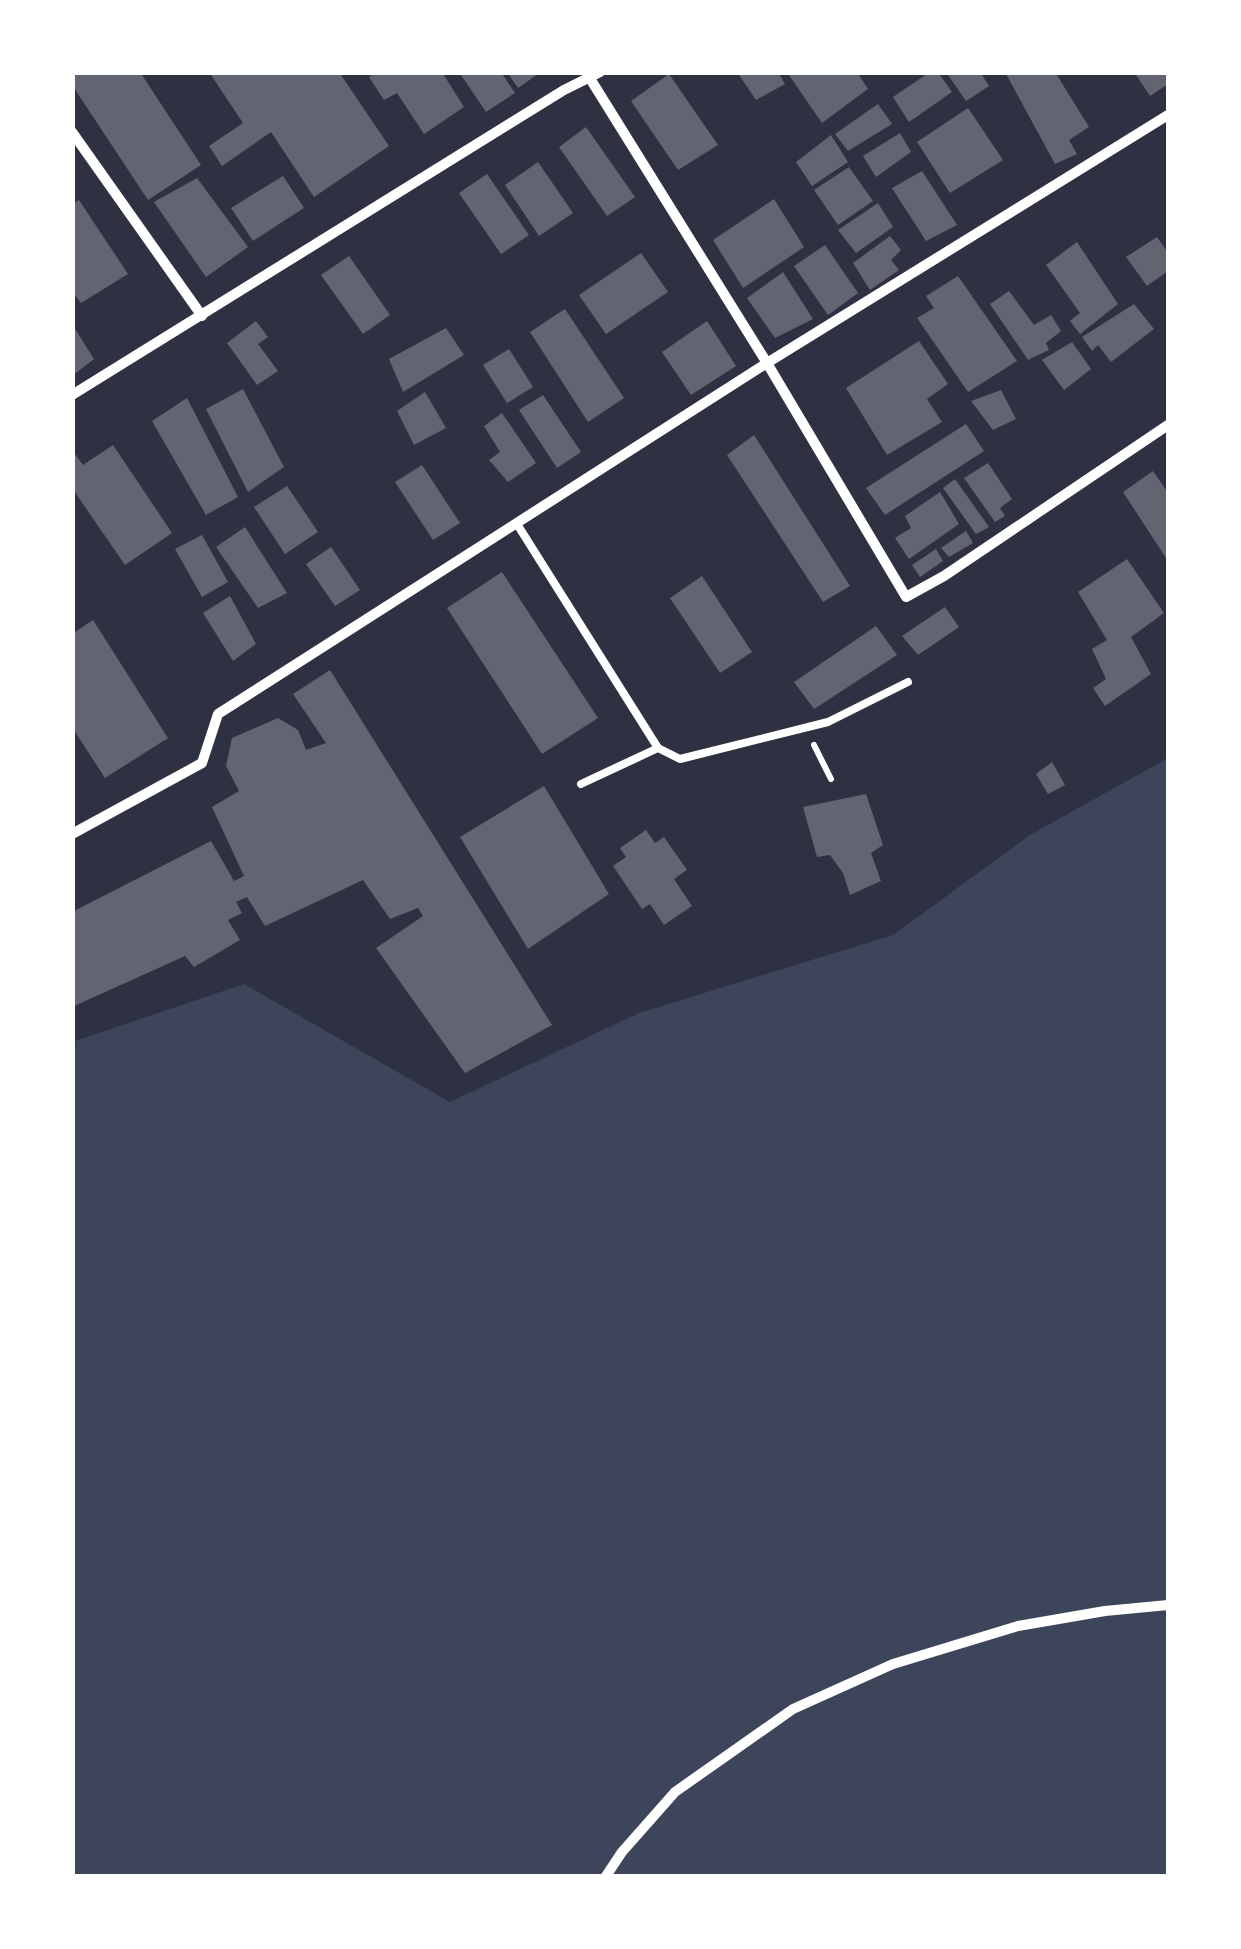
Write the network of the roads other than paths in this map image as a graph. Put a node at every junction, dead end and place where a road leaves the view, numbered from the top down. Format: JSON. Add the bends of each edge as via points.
{"nodes":[{"id":1,"x":592,"y":74,"type":"edge"},
{"id":2,"x":1168,"y":114,"type":"edge"},
{"id":3,"x":72,"y":132,"type":"edge"},
{"id":4,"x":202,"y":316,"type":"junction"},
{"id":5,"x":768,"y":363,"type":"junction"},
{"id":6,"x":72,"y":395,"type":"edge"},
{"id":7,"x":1168,"y":425,"type":"edge"},
{"id":8,"x":517,"y":524,"type":"junction"},
{"id":9,"x":908,"y":682,"type":"dead end"},
{"id":10,"x":658,"y":748,"type":"junction"},
{"id":11,"x":581,"y":784,"type":"dead end"},
{"id":12,"x":72,"y":834,"type":"edge"},
{"id":13,"x":1168,"y":1605,"type":"edge"},
{"id":14,"x":606,"y":1876,"type":"edge"}],
"edges":[{"from":1,"to":4,"type":"street"},
{"from":1,"to":5,"type":"street"},
{"from":2,"to":5,"type":"street"},
{"from":3,"to":4,"type":"street"},
{"from":4,"to":6,"type":"street"},
{"from":5,"to":7,"type":"street","via":[[906,597]]},
{"from":5,"to":8,"type":"street"},
{"from":8,"to":10,"type":"lane"},
{"from":8,"to":12,"type":"street","via":[[218,714],[202,763]]},
{"from":9,"to":10,"type":"lane","via":[[828,722],[680,758]]},
{"from":10,"to":11,"type":"lane"},
{"from":13,"to":14,"type":"street","via":[[1018,1626],[893,1664],[793,1709],[675,1792]]}]}
